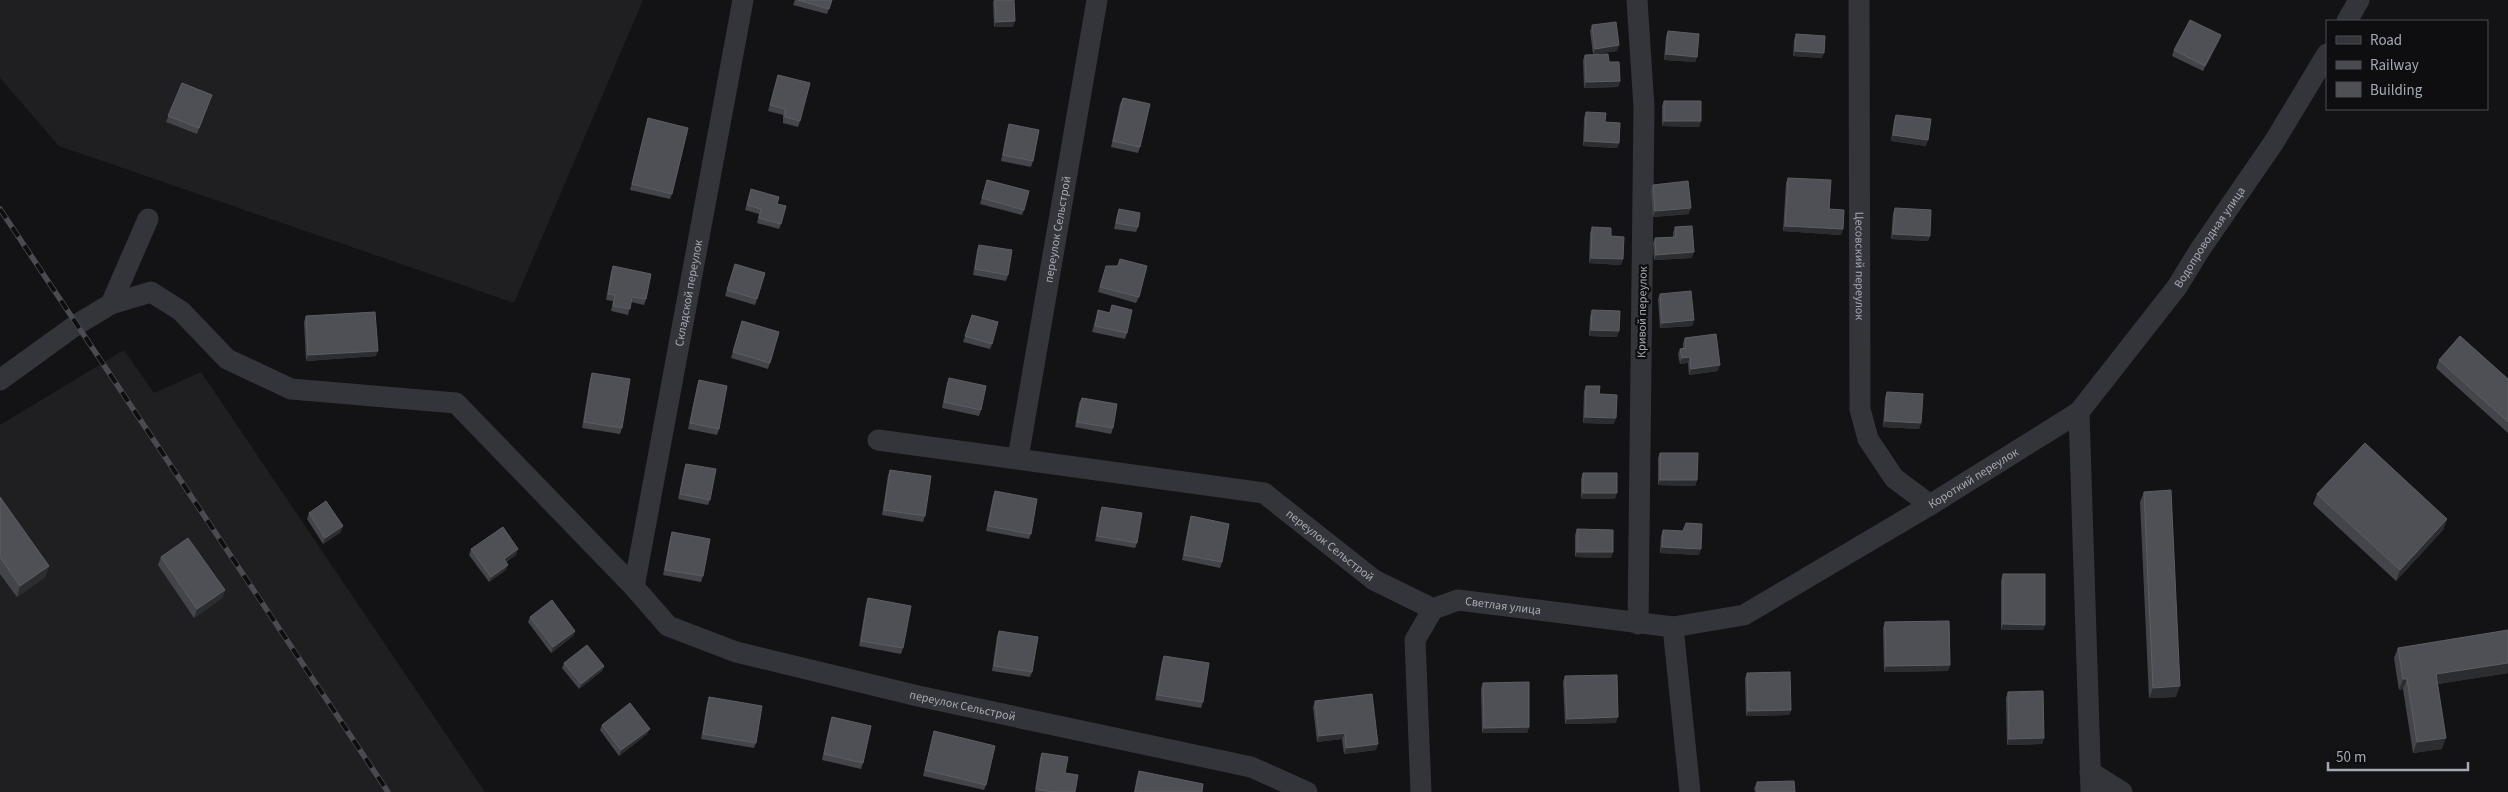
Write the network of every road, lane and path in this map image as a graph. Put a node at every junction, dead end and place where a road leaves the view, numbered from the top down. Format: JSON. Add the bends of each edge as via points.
{"nodes":[{"id":1,"x":743,"y":0,"type":"edge"},
{"id":2,"x":1097,"y":0,"type":"edge"},
{"id":3,"x":1637,"y":0,"type":"edge"},
{"id":4,"x":1859,"y":0,"type":"edge"},
{"id":5,"x":2359,"y":0,"type":"edge"},
{"id":6,"x":2347,"y":20,"type":"edge"},
{"id":7,"x":2326,"y":56,"type":"edge"},
{"id":8,"x":148,"y":219,"type":"dead end"},
{"id":9,"x":111,"y":304,"type":"junction"},
{"id":10,"x":0,"y":380,"type":"edge"},
{"id":11,"x":2079,"y":412,"type":"junction"},
{"id":12,"x":878,"y":440,"type":"dead end"},
{"id":13,"x":1018,"y":458,"type":"junction"},
{"id":14,"x":1930,"y":504,"type":"junction"},
{"id":15,"x":634,"y":587,"type":"junction"},
{"id":16,"x":1433,"y":609,"type":"junction"},
{"id":17,"x":1638,"y":624,"type":"junction"},
{"id":18,"x":1673,"y":627,"type":"junction"},
{"id":19,"x":2091,"y":782,"type":"edge"},
{"id":20,"x":1307,"y":792,"type":"edge"},
{"id":21,"x":1421,"y":792,"type":"edge"},
{"id":22,"x":1690,"y":792,"type":"edge"},
{"id":23,"x":2122,"y":792,"type":"edge"}],
"edges":[{"from":1,"to":15,"type":"street","name":"Складской переулок"},
{"from":2,"to":13,"type":"street","name":"переулок Сельстрой"},
{"from":3,"to":17,"type":"street","name":"Кривой переулок","via":[[1644,107]]},
{"from":4,"to":14,"type":"street","name":"Цесовский переулок","via":[[1860,409],[1868,439],[1894,478]]},
{"from":5,"to":6,"type":"street"},
{"from":7,"to":11,"type":"street","name":"Водопроводная улица","via":[[2274,142],[2177,287]]},
{"from":8,"to":9,"type":"street"},
{"from":9,"to":10,"type":"street","name":"переулок Сельстрой"},
{"from":9,"to":15,"type":"street","name":"переулок Сельстрой","via":[[151,292],[181,311],[227,359],[291,389],[456,403]]},
{"from":11,"to":14,"type":"street","name":"Короткий переулок"},
{"from":11,"to":19,"type":"street"},
{"from":12,"to":13,"type":"street","name":"переулок Сельстрой"},
{"from":13,"to":16,"type":"street","name":"переулок Сельстрой","via":[[1264,493],[1374,580]]},
{"from":14,"to":18,"type":"street","name":"Короткий переулок","via":[[1744,615]]},
{"from":15,"to":20,"type":"street","name":"переулок Сельстрой","via":[[668,626],[736,652],[918,696],[1252,767]]},
{"from":16,"to":17,"type":"street","name":"Светлая улица","via":[[1458,600]]},
{"from":16,"to":21,"type":"street","via":[[1414,640]]},
{"from":17,"to":18,"type":"street","name":"Светлая улица"},
{"from":18,"to":22,"type":"street"},
{"from":19,"to":23,"type":"street"}]}
